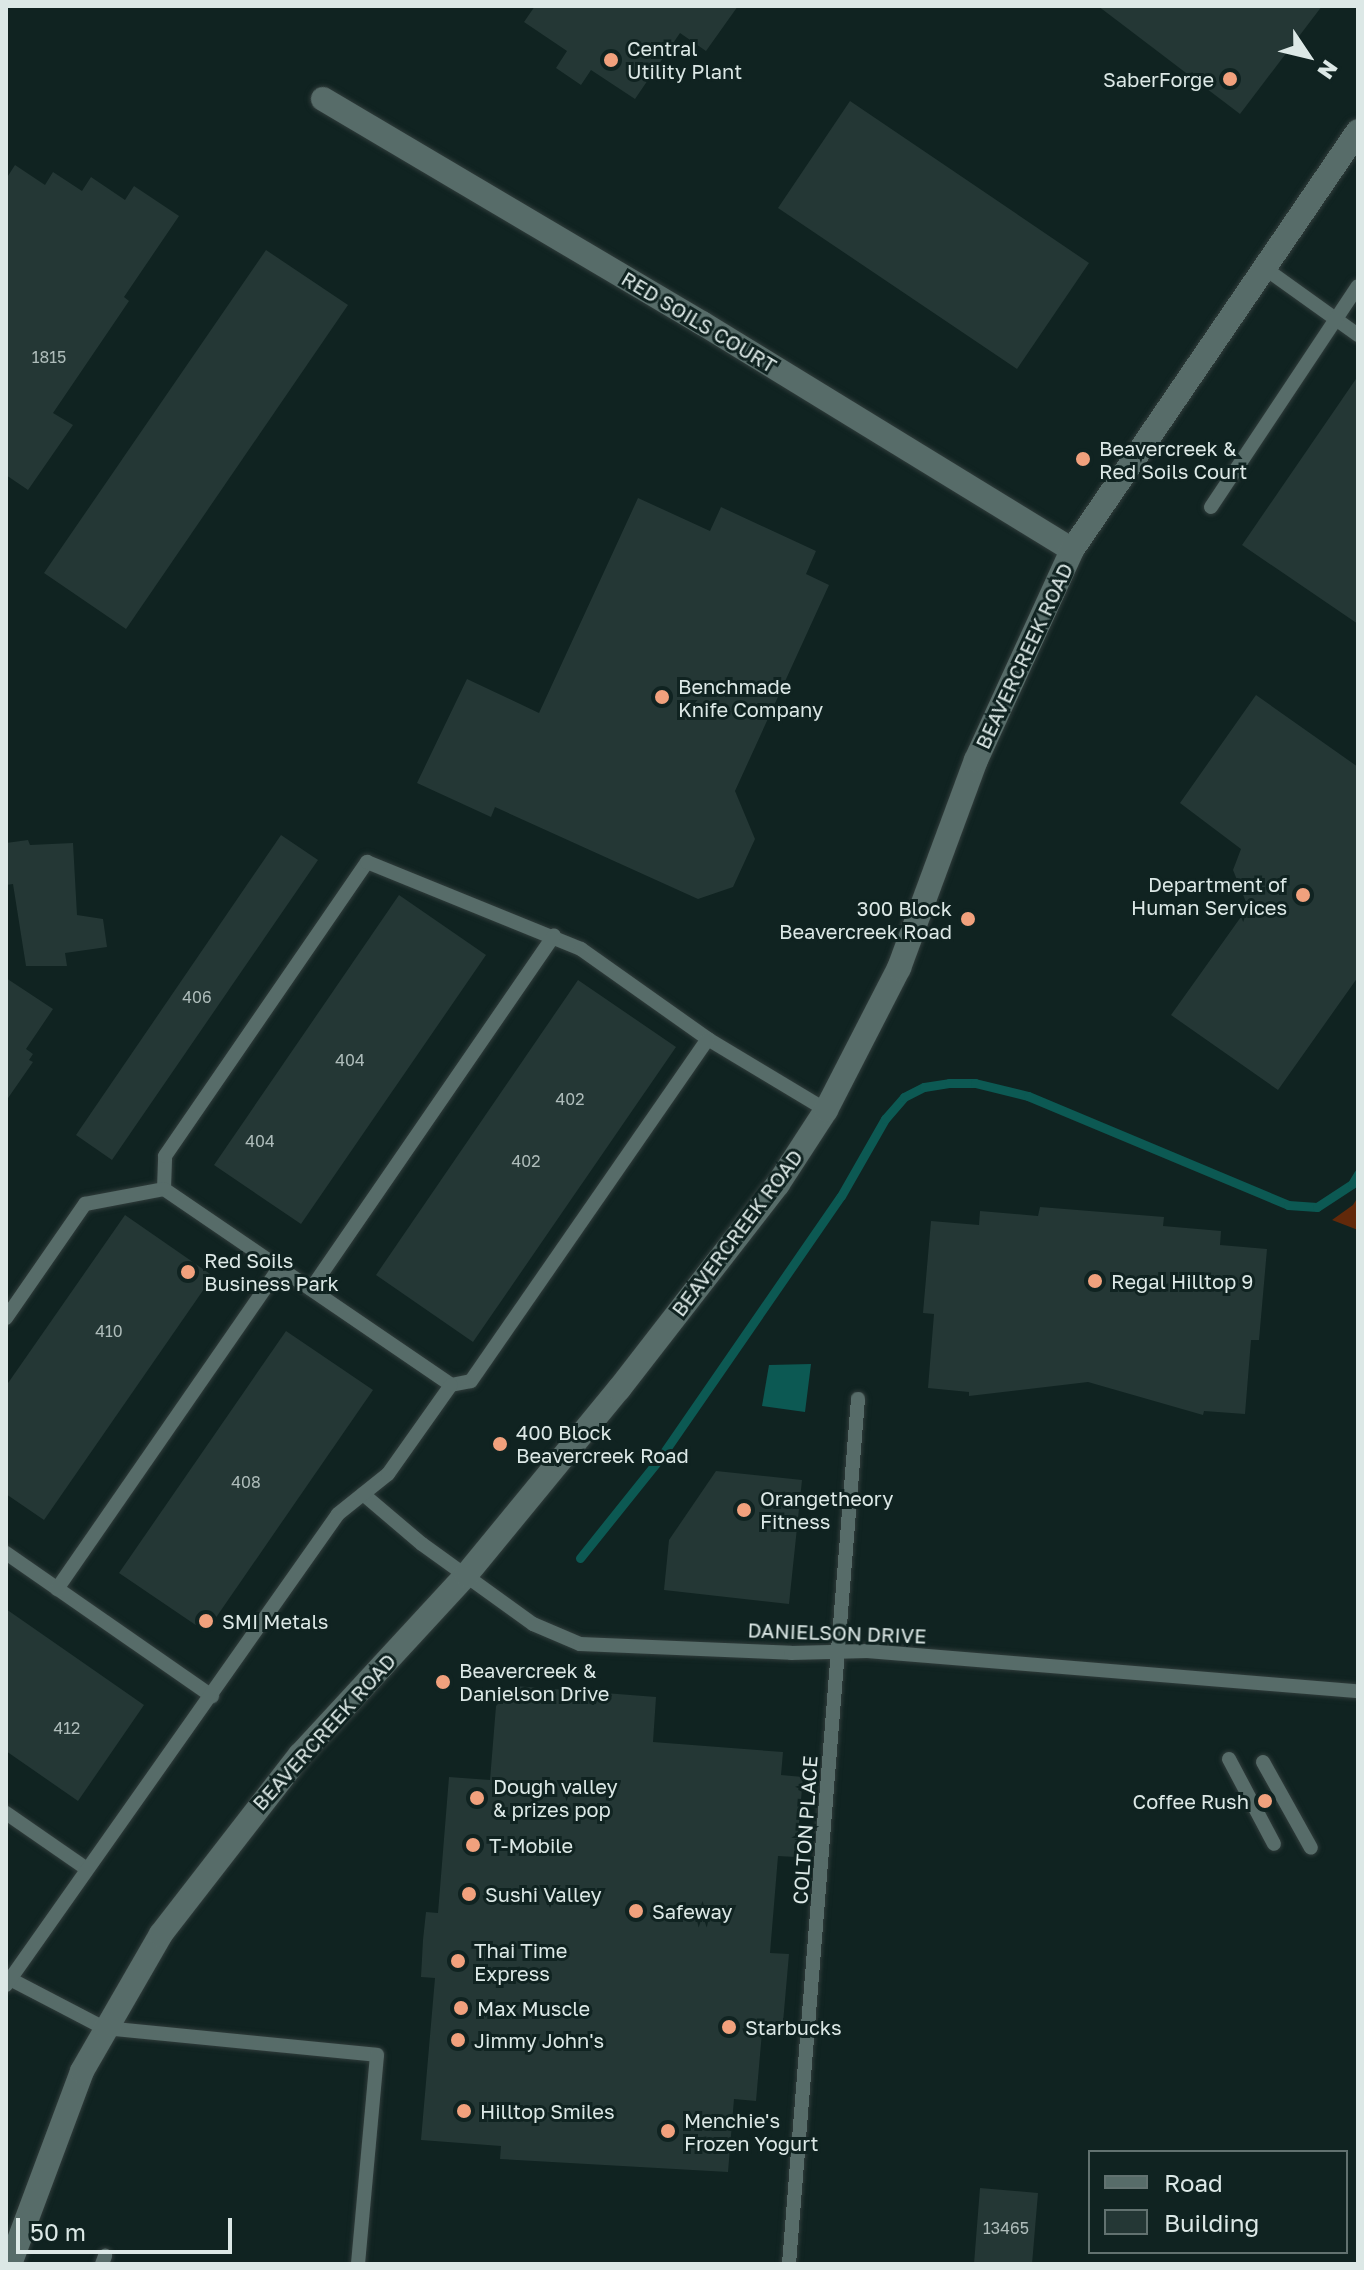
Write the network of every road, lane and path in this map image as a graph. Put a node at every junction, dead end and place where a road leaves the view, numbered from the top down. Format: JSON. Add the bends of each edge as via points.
{"nodes":[{"id":1,"x":323,"y":99,"type":"dead end"},
{"id":2,"x":1358,"y":131,"type":"edge"},
{"id":3,"x":1263,"y":267,"type":"junction"},
{"id":4,"x":1358,"y":286,"type":"edge"},
{"id":5,"x":1336,"y":319,"type":"junction"},
{"id":6,"x":1358,"y":335,"type":"edge"},
{"id":7,"x":1211,"y":507,"type":"dead end"},
{"id":8,"x":1072,"y":550,"type":"junction"},
{"id":9,"x":554,"y":936,"type":"junction"},
{"id":10,"x":708,"y":1039,"type":"junction"},
{"id":11,"x":826,"y":1110,"type":"junction"},
{"id":12,"x":164,"y":1189,"type":"junction"},
{"id":13,"x":279,"y":1268,"type":"junction"},
{"id":14,"x":311,"y":1289,"type":"junction"},
{"id":15,"x":6,"y":1318,"type":"edge"},
{"id":16,"x":451,"y":1385,"type":"junction"},
{"id":17,"x":858,"y":1399,"type":"dead end"},
{"id":18,"x":363,"y":1494,"type":"junction"},
{"id":19,"x":6,"y":1553,"type":"edge"},
{"id":20,"x":466,"y":1575,"type":"junction"},
{"id":21,"x":57,"y":1589,"type":"junction"},
{"id":22,"x":839,"y":1652,"type":"junction"},
{"id":23,"x":1358,"y":1691,"type":"edge"},
{"id":24,"x":212,"y":1696,"type":"junction"},
{"id":25,"x":1229,"y":1759,"type":"dead end"},
{"id":26,"x":1263,"y":1762,"type":"dead end"},
{"id":27,"x":6,"y":1813,"type":"edge"},
{"id":28,"x":1274,"y":1844,"type":"dead end"},
{"id":29,"x":1311,"y":1848,"type":"dead end"},
{"id":30,"x":87,"y":1869,"type":"junction"},
{"id":31,"x":8,"y":1982,"type":"edge"},
{"id":32,"x":104,"y":2028,"type":"junction"},
{"id":33,"x":10,"y":2264,"type":"edge"},
{"id":34,"x":358,"y":2264,"type":"edge"},
{"id":35,"x":789,"y":2264,"type":"edge"}],
"edges":[{"from":1,"to":8,"type":"main road","name":"RED SOILS COURT"},
{"from":2,"to":3,"type":"main road","name":"BEAVERCREEK ROAD"},
{"from":3,"to":5,"type":"lane"},
{"from":3,"to":8,"type":"main road","name":"BEAVERCREEK ROAD"},
{"from":4,"to":5,"type":"lane"},
{"from":5,"to":6,"type":"lane"},
{"from":5,"to":7,"type":"lane"},
{"from":8,"to":11,"type":"main road","name":"BEAVERCREEK ROAD","via":[[976,760],[899,968]]},
{"from":9,"to":10,"type":"lane","via":[[581,949]]},
{"from":9,"to":12,"type":"lane","via":[[367,862],[165,1156]]},
{"from":9,"to":14,"type":"lane"},
{"from":10,"to":11,"type":"lane"},
{"from":10,"to":16,"type":"lane","via":[[471,1381]]},
{"from":11,"to":20,"type":"main road","name":"BEAVERCREEK ROAD","via":[[714,1267]]},
{"from":12,"to":13,"type":"lane"},
{"from":12,"to":15,"type":"lane","via":[[85,1204]]},
{"from":13,"to":14,"type":"lane"},
{"from":13,"to":21,"type":"lane"},
{"from":14,"to":16,"type":"lane"},
{"from":16,"to":18,"type":"lane","via":[[388,1474]]},
{"from":17,"to":22,"type":"lane","name":"COLTON PLACE"},
{"from":18,"to":20,"type":"lane","name":"DANIELSON DRIVE"},
{"from":18,"to":24,"type":"lane","via":[[338,1514]]},
{"from":19,"to":21,"type":"lane"},
{"from":20,"to":22,"type":"lane","name":"DANIELSON DRIVE","via":[[533,1624],[580,1644]]},
{"from":20,"to":32,"type":"main road","name":"BEAVERCREEK ROAD","via":[[245,1822],[161,1934]]},
{"from":21,"to":24,"type":"lane"},
{"from":22,"to":23,"type":"lane","name":"DANIELSON DRIVE"},
{"from":22,"to":35,"type":"lane","name":"COLTON PLACE"},
{"from":24,"to":30,"type":"lane"},
{"from":25,"to":28,"type":"lane"},
{"from":26,"to":29,"type":"lane"},
{"from":27,"to":30,"type":"lane"},
{"from":30,"to":31,"type":"lane"},
{"from":31,"to":32,"type":"lane"},
{"from":32,"to":33,"type":"main road","name":"BEAVERCREEK ROAD","via":[[64,2114]]},
{"from":32,"to":34,"type":"lane","via":[[377,2055]]}]}
